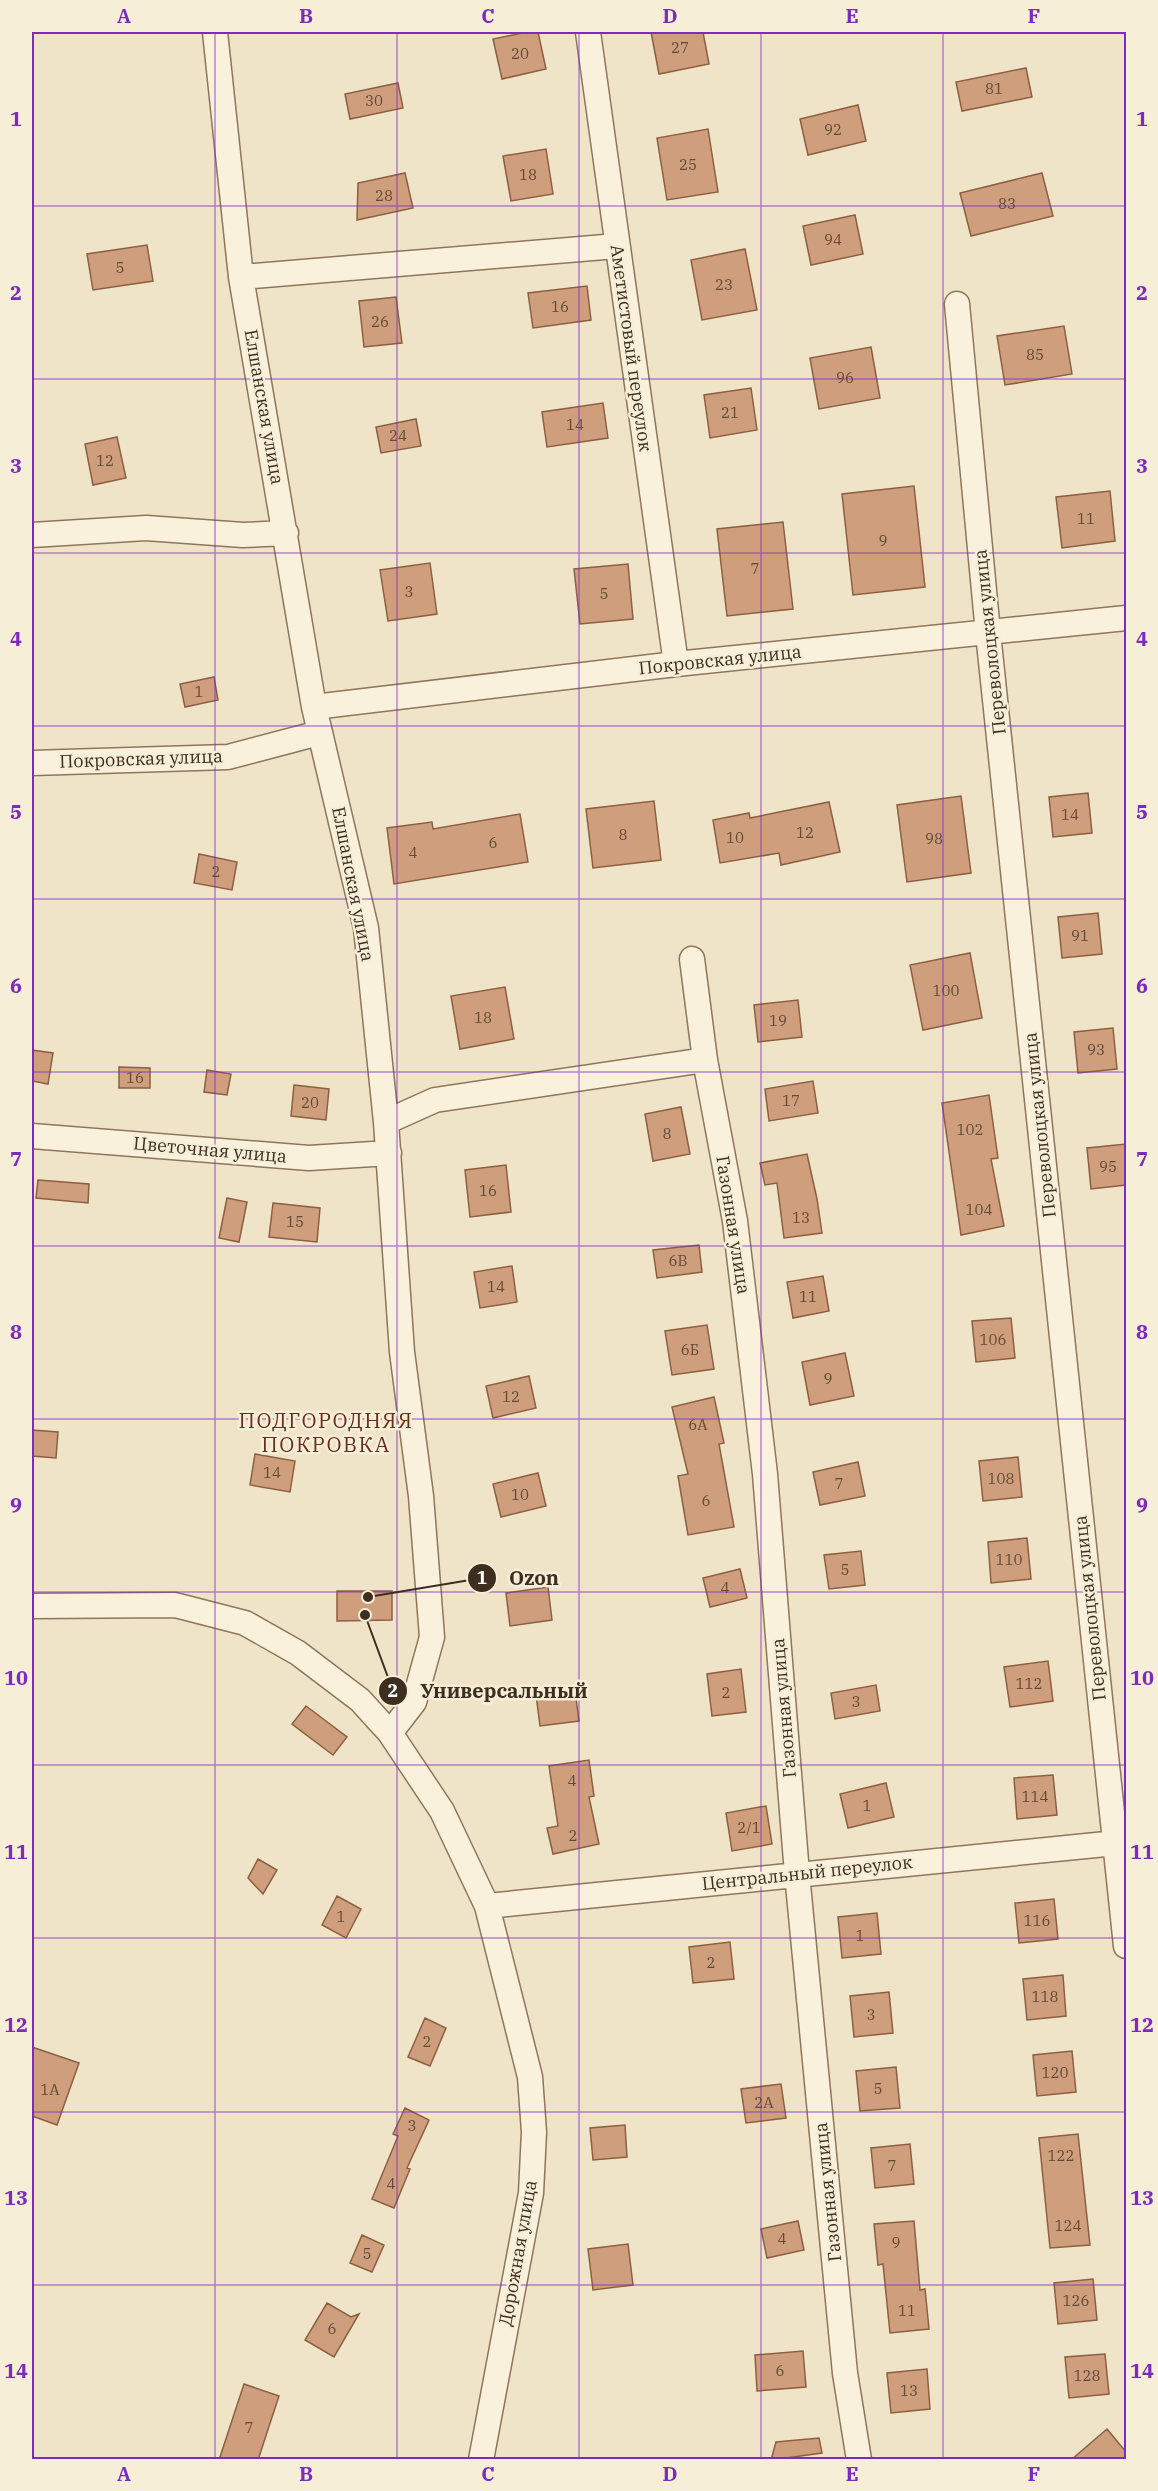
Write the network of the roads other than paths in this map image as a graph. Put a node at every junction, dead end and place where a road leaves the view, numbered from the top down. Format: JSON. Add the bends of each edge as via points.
{"nodes":[{"id":1,"x":215,"y":32,"type":"edge"},
{"id":2,"x":588,"y":32,"type":"edge"},
{"id":3,"x":617,"y":246,"type":"junction"},
{"id":4,"x":241,"y":277,"type":"junction"},
{"id":5,"x":957,"y":304,"type":"dead end"},
{"id":6,"x":286,"y":532,"type":"junction"},
{"id":7,"x":32,"y":536,"type":"edge"},
{"id":8,"x":1126,"y":618,"type":"edge"},
{"id":9,"x":988,"y":633,"type":"junction"},
{"id":10,"x":676,"y":664,"type":"junction"},
{"id":11,"x":314,"y":706,"type":"junction"},
{"id":12,"x":319,"y":733,"type":"junction"},
{"id":13,"x":32,"y":764,"type":"edge"},
{"id":14,"x":692,"y":959,"type":"dead end"},
{"id":15,"x":705,"y":1060,"type":"junction"},
{"id":16,"x":386,"y":1122,"type":"junction"},
{"id":17,"x":32,"y":1136,"type":"edge"},
{"id":18,"x":389,"y":1153,"type":"junction"},
{"id":19,"x":32,"y":1606,"type":"edge"},
{"id":20,"x":390,"y":1733,"type":"junction"},
{"id":21,"x":1121,"y":1843,"type":"edge"},
{"id":22,"x":797,"y":1874,"type":"junction"},
{"id":23,"x":487,"y":1906,"type":"junction"},
{"id":24,"x":1126,"y":1946,"type":"edge"},
{"id":25,"x":481,"y":2460,"type":"edge"},
{"id":26,"x":859,"y":2460,"type":"edge"}],
"edges":[{"from":1,"to":4,"type":"street","name":"Елшанская улица"},
{"from":2,"to":3,"type":"street","name":"Аметистовый переулок"},
{"from":3,"to":4,"type":"street"},
{"from":3,"to":10,"type":"street","name":"Аметистовый переулок"},
{"from":4,"to":6,"type":"street","name":"Елшанская улица"},
{"from":5,"to":9,"type":"street","name":"Переволоцкая улица"},
{"from":6,"to":7,"type":"street","via":[[243,535],[146,528]]},
{"from":6,"to":11,"type":"street","name":"Елшанская улица"},
{"from":8,"to":9,"type":"street","name":"Покровская улица"},
{"from":9,"to":10,"type":"street","name":"Покровская улица"},
{"from":9,"to":21,"type":"street","name":"Переволоцкая улица"},
{"from":10,"to":11,"type":"street","name":"Покровская улица"},
{"from":11,"to":12,"type":"street","name":"Елшанская улица"},
{"from":12,"to":13,"type":"street","name":"Покровская улица","via":[[228,757]]},
{"from":12,"to":16,"type":"street","name":"Елшанская улица","via":[[366,928]]},
{"from":14,"to":15,"type":"street","name":"Газонная улица"},
{"from":15,"to":16,"type":"street","via":[[435,1100]]},
{"from":15,"to":22,"type":"street","name":"Газонная улица","via":[[735,1221],[765,1474]]},
{"from":16,"to":18,"type":"street","name":"Елшанская улица"},
{"from":17,"to":18,"type":"street","name":"Цветочная улица","via":[[309,1158]]},
{"from":18,"to":20,"type":"street","name":"Елшанская улица","via":[[402,1352],[421,1496],[432,1637],[414,1702]]},
{"from":19,"to":20,"type":"street","name":"Дорожная улица","via":[[175,1605],[245,1623],[298,1653],[360,1700]]},
{"from":20,"to":23,"type":"street","name":"Дорожная улица","via":[[442,1811]]},
{"from":21,"to":22,"type":"street","name":"Центральный переулок"},
{"from":21,"to":24,"type":"street","name":"Переволоцкая улица"},
{"from":22,"to":23,"type":"street","name":"Центральный переулок"},
{"from":22,"to":26,"type":"street","name":"Газонная улица","via":[[845,2373]]},
{"from":23,"to":25,"type":"street","name":"Дорожная улица","via":[[530,2077],[534,2132],[531,2193]]}]}
